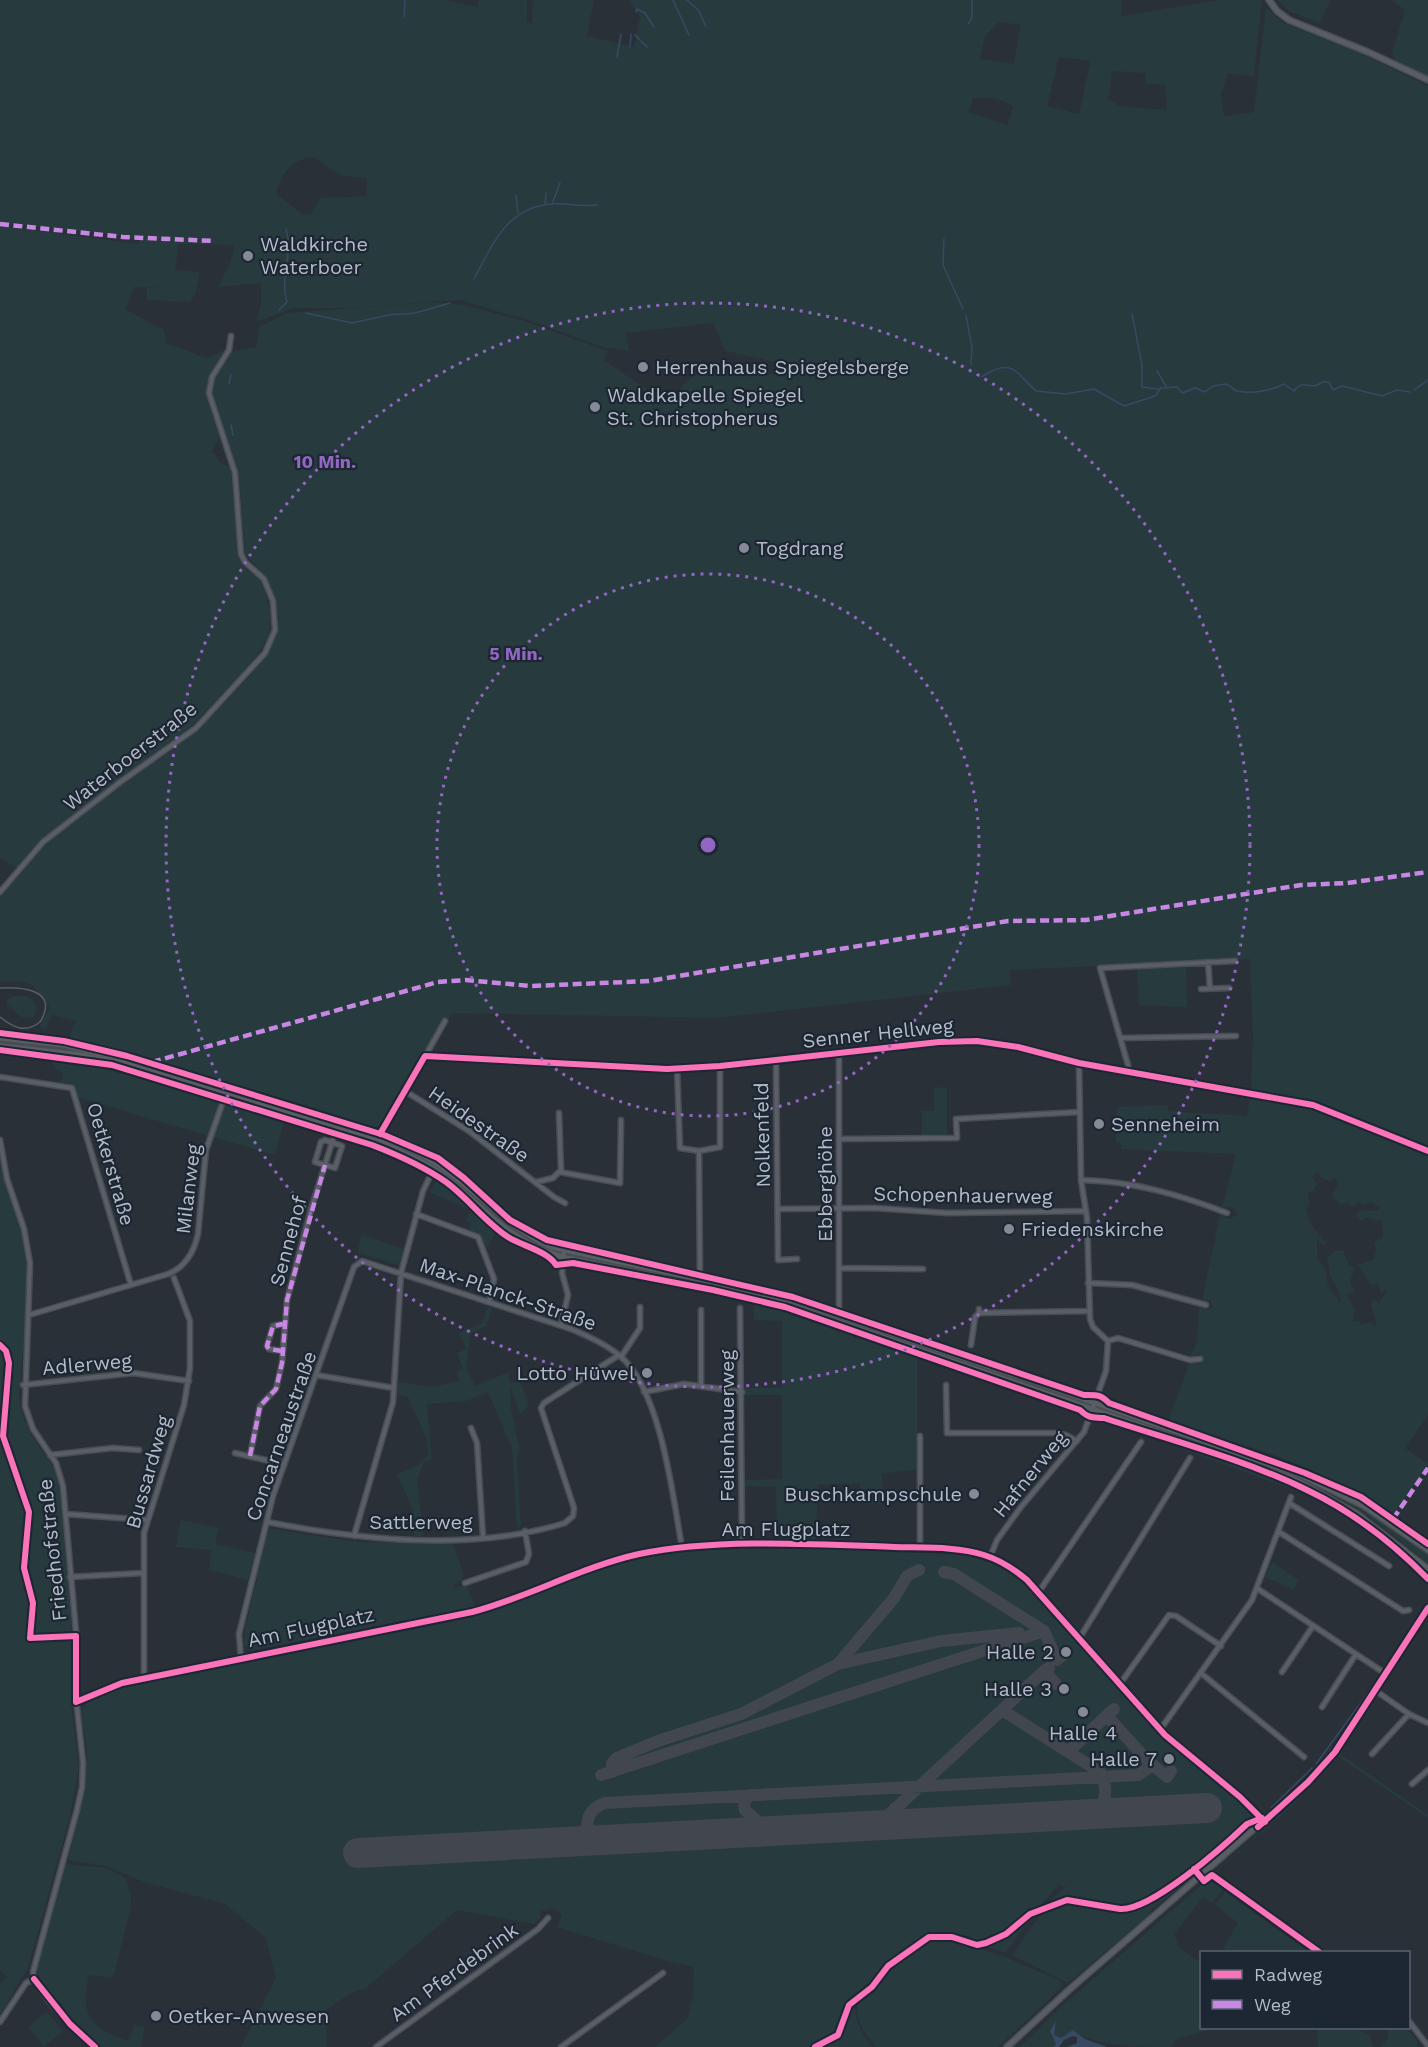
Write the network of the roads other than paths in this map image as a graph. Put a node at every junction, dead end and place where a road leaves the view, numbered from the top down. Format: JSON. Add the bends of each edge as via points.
{"nodes":[{"id":1,"x":1269,"y":0,"type":"edge"},
{"id":2,"x":1428,"y":80,"type":"edge"},
{"id":3,"x":231,"y":336,"type":"dead end"},
{"id":4,"x":0,"y":892,"type":"edge"},
{"id":5,"x":1235,"y":961,"type":"dead end"},
{"id":6,"x":1208,"y":962,"type":"junction"},
{"id":7,"x":1210,"y":988,"type":"junction"},
{"id":8,"x":1229,"y":988,"type":"dead end"},
{"id":9,"x":1201,"y":989,"type":"dead end"},
{"id":10,"x":445,"y":1021,"type":"dead end"},
{"id":11,"x":1236,"y":1036,"type":"dead end"},
{"id":12,"x":0,"y":1038,"type":"edge"},
{"id":13,"x":1121,"y":1038,"type":"junction"},
{"id":14,"x":0,"y":1046,"type":"edge"},
{"id":15,"x":839,"y":1053,"type":"junction"},
{"id":16,"x":425,"y":1056,"type":"junction"},
{"id":17,"x":776,"y":1060,"type":"junction"},
{"id":18,"x":1079,"y":1063,"type":"junction"},
{"id":19,"x":720,"y":1066,"type":"junction"},
{"id":20,"x":678,"y":1068,"type":"junction"},
{"id":21,"x":1127,"y":1072,"type":"junction"},
{"id":22,"x":0,"y":1077,"type":"edge"},
{"id":23,"x":405,"y":1091,"type":"junction"},
{"id":24,"x":225,"y":1096,"type":"junction"},
{"id":25,"x":1080,"y":1112,"type":"junction"},
{"id":26,"x":559,"y":1113,"type":"dead end"},
{"id":27,"x":621,"y":1120,"type":"dead end"},
{"id":28,"x":336,"y":1130,"type":"junction"},
{"id":29,"x":379,"y":1138,"type":"junction"},
{"id":30,"x":840,"y":1139,"type":"junction"},
{"id":31,"x":0,"y":1140,"type":"edge"},
{"id":32,"x":332,"y":1142,"type":"junction"},
{"id":33,"x":1428,"y":1150,"type":"edge"},
{"id":34,"x":699,"y":1151,"type":"junction"},
{"id":35,"x":437,"y":1162,"type":"junction"},
{"id":36,"x":325,"y":1166,"type":"junction"},
{"id":37,"x":434,"y":1169,"type":"junction"},
{"id":38,"x":560,"y":1172,"type":"junction"},
{"id":39,"x":1081,"y":1180,"type":"junction"},
{"id":40,"x":535,"y":1183,"type":"junction"},
{"id":41,"x":566,"y":1203,"type":"dead end"},
{"id":42,"x":778,"y":1209,"type":"junction"},
{"id":43,"x":839,"y":1209,"type":"junction"},
{"id":44,"x":1086,"y":1211,"type":"junction"},
{"id":45,"x":1227,"y":1213,"type":"dead end"},
{"id":46,"x":416,"y":1214,"type":"junction"},
{"id":47,"x":563,"y":1254,"type":"junction"},
{"id":48,"x":797,"y":1259,"type":"dead end"},
{"id":49,"x":359,"y":1262,"type":"joint"},
{"id":50,"x":840,"y":1268,"type":"junction"},
{"id":51,"x":923,"y":1269,"type":"dead end"},
{"id":52,"x":401,"y":1273,"type":"junction"},
{"id":53,"x":174,"y":1278,"type":"dead end"},
{"id":54,"x":700,"y":1279,"type":"junction"},
{"id":55,"x":1088,"y":1283,"type":"junction"},
{"id":56,"x":131,"y":1286,"type":"junction"},
{"id":57,"x":489,"y":1302,"type":"junction"},
{"id":58,"x":1206,"y":1305,"type":"dead end"},
{"id":59,"x":640,"y":1307,"type":"dead end"},
{"id":60,"x":740,"y":1308,"type":"dead end"},
{"id":61,"x":701,"y":1310,"type":"dead end"},
{"id":62,"x":1090,"y":1311,"type":"junction"},
{"id":63,"x":29,"y":1315,"type":"junction"},
{"id":64,"x":839,"y":1315,"type":"junction"},
{"id":65,"x":283,"y":1324,"type":"junction"},
{"id":66,"x":561,"y":1326,"type":"junction"},
{"id":67,"x":1108,"y":1341,"type":"junction"},
{"id":68,"x":971,"y":1345,"type":"dead end"},
{"id":69,"x":282,"y":1352,"type":"junction"},
{"id":70,"x":620,"y":1356,"type":"junction"},
{"id":71,"x":1200,"y":1359,"type":"dead end"},
{"id":72,"x":316,"y":1375,"type":"junction"},
{"id":73,"x":189,"y":1381,"type":"junction"},
{"id":74,"x":24,"y":1385,"type":"junction"},
{"id":75,"x":702,"y":1385,"type":"junction"},
{"id":76,"x":946,"y":1385,"type":"dead end"},
{"id":77,"x":394,"y":1388,"type":"junction"},
{"id":78,"x":645,"y":1392,"type":"junction"},
{"id":79,"x":742,"y":1392,"type":"junction"},
{"id":80,"x":1094,"y":1406,"type":"junction"},
{"id":81,"x":471,"y":1428,"type":"dead end"},
{"id":82,"x":920,"y":1436,"type":"dead end"},
{"id":83,"x":1077,"y":1441,"type":"junction"},
{"id":84,"x":1141,"y":1442,"type":"dead end"},
{"id":85,"x":139,"y":1450,"type":"dead end"},
{"id":86,"x":235,"y":1453,"type":"dead end"},
{"id":87,"x":50,"y":1455,"type":"junction"},
{"id":88,"x":250,"y":1456,"type":"junction"},
{"id":89,"x":1190,"y":1458,"type":"dead end"},
{"id":90,"x":283,"y":1464,"type":"junction"},
{"id":91,"x":1291,"y":1497,"type":"dead end"},
{"id":92,"x":1289,"y":1503,"type":"junction"},
{"id":93,"x":66,"y":1514,"type":"junction"},
{"id":94,"x":147,"y":1520,"type":"junction"},
{"id":95,"x":267,"y":1522,"type":"junction"},
{"id":96,"x":525,"y":1531,"type":"junction"},
{"id":97,"x":1279,"y":1532,"type":"junction"},
{"id":98,"x":354,"y":1536,"type":"junction"},
{"id":99,"x":483,"y":1537,"type":"junction"},
{"id":100,"x":742,"y":1545,"type":"junction"},
{"id":101,"x":682,"y":1548,"type":"junction"},
{"id":102,"x":920,"y":1548,"type":"junction"},
{"id":103,"x":1428,"y":1550,"type":"edge"},
{"id":104,"x":990,"y":1557,"type":"junction"},
{"id":105,"x":1389,"y":1566,"type":"dead end"},
{"id":106,"x":1428,"y":1569,"type":"edge"},
{"id":107,"x":143,"y":1573,"type":"junction"},
{"id":108,"x":70,"y":1577,"type":"junction"},
{"id":109,"x":465,"y":1583,"type":"dead end"},
{"id":110,"x":1258,"y":1589,"type":"junction"},
{"id":111,"x":1038,"y":1593,"type":"junction"},
{"id":112,"x":1428,"y":1608,"type":"edge"},
{"id":113,"x":1409,"y":1610,"type":"dead end"},
{"id":114,"x":1313,"y":1626,"type":"junction"},
{"id":115,"x":1079,"y":1639,"type":"junction"},
{"id":116,"x":1221,"y":1646,"type":"junction"},
{"id":117,"x":1356,"y":1654,"type":"junction"},
{"id":118,"x":241,"y":1659,"type":"junction"},
{"id":119,"x":1281,"y":1672,"type":"dead end"},
{"id":120,"x":1202,"y":1674,"type":"junction"},
{"id":121,"x":1387,"y":1674,"type":"junction"},
{"id":122,"x":144,"y":1678,"type":"junction"},
{"id":123,"x":1120,"y":1684,"type":"junction"},
{"id":124,"x":1376,"y":1691,"type":"junction"},
{"id":125,"x":76,"y":1702,"type":"junction"},
{"id":126,"x":1322,"y":1707,"type":"dead end"},
{"id":127,"x":1409,"y":1714,"type":"junction"},
{"id":128,"x":1428,"y":1723,"type":"edge"},
{"id":129,"x":1160,"y":1730,"type":"junction"},
{"id":130,"x":1372,"y":1754,"type":"dead end"},
{"id":131,"x":1304,"y":1757,"type":"dead end"},
{"id":132,"x":1428,"y":1770,"type":"edge"},
{"id":133,"x":1412,"y":1784,"type":"dead end"},
{"id":134,"x":1265,"y":1822,"type":"junction"},
{"id":135,"x":1206,"y":1871,"type":"junction"},
{"id":136,"x":548,"y":1918,"type":"dead end"},
{"id":137,"x":1316,"y":1951,"type":"edge"},
{"id":138,"x":663,"y":1973,"type":"dead end"},
{"id":139,"x":34,"y":1979,"type":"junction"},
{"id":140,"x":0,"y":2022,"type":"edge"},
{"id":141,"x":1410,"y":2023,"type":"edge"},
{"id":142,"x":1427,"y":2046,"type":"edge"},
{"id":143,"x":95,"y":2047,"type":"edge"},
{"id":144,"x":376,"y":2047,"type":"edge"},
{"id":145,"x":561,"y":2047,"type":"edge"},
{"id":146,"x":1007,"y":2047,"type":"edge"}],
"edges":[{"from":1,"to":2,"type":"main road","via":[[1289,20]]},
{"from":3,"to":4,"type":"street","name":"Waterboerstraße","via":[[231,345],[212,377],[209,393],[235,473],[241,554],[271,593],[276,617],[273,637],[245,676],[196,728],[44,842]]},
{"from":5,"to":6,"type":"street"},
{"from":6,"to":7,"type":"street"},
{"from":6,"to":13,"type":"street","via":[[1100,968]]},
{"from":7,"to":8,"type":"street"},
{"from":7,"to":9,"type":"street"},
{"from":10,"to":16,"type":"street"},
{"from":11,"to":13,"type":"street"},
{"from":12,"to":29,"type":"main road","via":[[65,1046],[117,1058]]},
{"from":13,"to":21,"type":"street"},
{"from":14,"to":24,"type":"main road","via":[[97,1058]]},
{"from":15,"to":17,"type":"street","name":"Senner Hellweg"},
{"from":15,"to":18,"type":"street","name":"Senner Hellweg","via":[[961,1040],[1018,1047]]},
{"from":15,"to":30,"type":"street","name":"Ebberghöhe"},
{"from":16,"to":20,"type":"street","name":"Senner Hellweg"},
{"from":16,"to":23,"type":"street"},
{"from":17,"to":19,"type":"street","name":"Senner Hellweg"},
{"from":17,"to":42,"type":"street","name":"Nolkenfeld"},
{"from":18,"to":21,"type":"street","name":"Senner Hellweg"},
{"from":18,"to":25,"type":"street"},
{"from":19,"to":20,"type":"street","name":"Senner Hellweg"},
{"from":19,"to":34,"type":"street","via":[[720,1147]]},
{"from":20,"to":34,"type":"street","via":[[680,1148]]},
{"from":21,"to":33,"type":"street","name":"Senner Hellweg","via":[[1313,1105]]},
{"from":22,"to":56,"type":"street","name":"Oetkerstraße","via":[[72,1088]]},
{"from":23,"to":29,"type":"street"},
{"from":23,"to":40,"type":"street","name":"Heidestraße","via":[[469,1131]]},
{"from":24,"to":28,"type":"main road"},
{"from":24,"to":56,"type":"street","name":"Milanweg","via":[[206,1150],[198,1234],[192,1255],[172,1273]]},
{"from":25,"to":30,"type":"street","via":[[956,1119],[957,1138]]},
{"from":25,"to":39,"type":"street"},
{"from":26,"to":38,"type":"street","name":"Heidestraße"},
{"from":27,"to":38,"type":"street","via":[[620,1183]]},
{"from":28,"to":32,"type":"street","name":"Sennehof"},
{"from":28,"to":37,"type":"main road","via":[[403,1152]]},
{"from":29,"to":35,"type":"main road"},
{"from":30,"to":43,"type":"street","name":"Ebberghöhe"},
{"from":31,"to":63,"type":"street","name":"Friedhofstraße","via":[[7,1179],[29,1251]]},
{"from":32,"to":36,"type":"street","name":"Sennehof"},
{"from":32,"to":36,"type":"street","name":"Sennehof","via":[[322,1140],[315,1160]]},
{"from":32,"to":36,"type":"street","name":"Sennehof","via":[[342,1146],[337,1167]]},
{"from":34,"to":54,"type":"street"},
{"from":35,"to":37,"type":"street"},
{"from":35,"to":47,"type":"main road","via":[[517,1230]]},
{"from":36,"to":65,"type":"street","name":"Sennehof"},
{"from":37,"to":46,"type":"street"},
{"from":37,"to":47,"type":"main road","via":[[516,1237]]},
{"from":38,"to":40,"type":"street","name":"Heidestraße"},
{"from":39,"to":44,"type":"street"},
{"from":39,"to":45,"type":"street","via":[[1155,1189]]},
{"from":40,"to":41,"type":"street","name":"Heidestraße"},
{"from":42,"to":43,"type":"street","name":"Nolkenfeld"},
{"from":42,"to":48,"type":"street","name":"Nolkenfeld","via":[[778,1260]]},
{"from":43,"to":44,"type":"street","name":"Schopenhauerweg","via":[[947,1213]]},
{"from":43,"to":50,"type":"street","name":"Ebberghöhe"},
{"from":44,"to":55,"type":"street"},
{"from":46,"to":52,"type":"street"},
{"from":46,"to":57,"type":"street","via":[[478,1237],[494,1279]]},
{"from":47,"to":54,"type":"main road"},
{"from":47,"to":66,"type":"street","via":[[562,1274],[568,1295]]},
{"from":47,"to":80,"type":"main road","via":[[781,1302]]},
{"from":49,"to":52,"type":"street","name":"Max-Planck-Straße","via":[[368,1261]]},
{"from":49,"to":72,"type":"street","name":"Concarneaustraße"},
{"from":50,"to":51,"type":"street"},
{"from":50,"to":64,"type":"street","name":"Ebberghöhe"},
{"from":52,"to":57,"type":"street","name":"Max-Planck-Straße"},
{"from":52,"to":77,"type":"street"},
{"from":53,"to":73,"type":"street","name":"Bussardweg","via":[[190,1321]]},
{"from":54,"to":64,"type":"main road","via":[[782,1297]]},
{"from":55,"to":58,"type":"street","via":[[1132,1285]]},
{"from":55,"to":62,"type":"street"},
{"from":56,"to":63,"type":"street","name":"Milanweg"},
{"from":57,"to":66,"type":"street","name":"Max-Planck-Straße"},
{"from":59,"to":70,"type":"street","via":[[640,1328]]},
{"from":60,"to":79,"type":"street","name":"Feilenhauerweg"},
{"from":61,"to":75,"type":"street"},
{"from":62,"to":67,"type":"street","via":[[1093,1327]]},
{"from":62,"to":68,"type":"street","via":[[979,1311]]},
{"from":63,"to":74,"type":"street","name":"Friedhofstraße"},
{"from":64,"to":80,"type":"main road"},
{"from":65,"to":69,"type":"street","name":"Sennehof"},
{"from":65,"to":69,"type":"street","name":"Sennehof","via":[[273,1326],[267,1346]]},
{"from":66,"to":70,"type":"street","name":"Max-Planck-Straße","via":[[602,1343]]},
{"from":67,"to":71,"type":"street","via":[[1118,1338],[1190,1360]]},
{"from":67,"to":80,"type":"street","name":"Hafnerweg","via":[[1108,1360]]},
{"from":69,"to":88,"type":"street","name":"Sennehof","via":[[276,1389],[260,1406]]},
{"from":70,"to":78,"type":"street","name":"Max-Planck-Straße"},
{"from":70,"to":96,"type":"street","name":"Sattlerweg","via":[[541,1408],[573,1505],[573,1516],[561,1524]]},
{"from":72,"to":77,"type":"street"},
{"from":72,"to":90,"type":"street","name":"Concarneaustraße"},
{"from":73,"to":74,"type":"street","name":"Adlerweg","via":[[133,1373]]},
{"from":73,"to":94,"type":"street","name":"Bussardweg"},
{"from":74,"to":87,"type":"street","name":"Friedhofstraße","via":[[27,1414]]},
{"from":75,"to":78,"type":"street","via":[[676,1385]]},
{"from":75,"to":79,"type":"street"},
{"from":76,"to":83,"type":"street","via":[[947,1434],[1054,1433]]},
{"from":77,"to":98,"type":"street"},
{"from":78,"to":101,"type":"street","name":"Max-Planck-Straße","via":[[664,1450]]},
{"from":79,"to":100,"type":"street","name":"Feilenhauerweg"},
{"from":80,"to":83,"type":"street","name":"Hafnerweg"},
{"from":80,"to":103,"type":"main road","via":[[1312,1480],[1364,1506]]},
{"from":80,"to":106,"type":"main road","via":[[1299,1482],[1368,1521]]},
{"from":81,"to":99,"type":"street","via":[[477,1443]]},
{"from":82,"to":102,"type":"street"},
{"from":83,"to":104,"type":"street","name":"Hafnerweg","via":[[1021,1507],[997,1540]]},
{"from":84,"to":111,"type":"street"},
{"from":85,"to":87,"type":"street","via":[[113,1448]]},
{"from":86,"to":88,"type":"street"},
{"from":87,"to":93,"type":"street","name":"Friedhofstraße","via":[[62,1478]]},
{"from":88,"to":90,"type":"street"},
{"from":89,"to":115,"type":"street"},
{"from":90,"to":95,"type":"street","name":"Concarneaustraße"},
{"from":91,"to":92,"type":"street"},
{"from":92,"to":97,"type":"street"},
{"from":92,"to":105,"type":"street"},
{"from":93,"to":94,"type":"street"},
{"from":93,"to":108,"type":"street","name":"Friedhofstraße"},
{"from":94,"to":107,"type":"street","name":"Bussardweg"},
{"from":95,"to":98,"type":"street","name":"Sattlerweg"},
{"from":95,"to":118,"type":"street","name":"Concarneaustraße","via":[[239,1634]]},
{"from":96,"to":99,"type":"street","name":"Sattlerweg"},
{"from":96,"to":109,"type":"street","via":[[529,1554],[526,1562]]},
{"from":97,"to":110,"type":"street"},
{"from":97,"to":113,"type":"street","via":[[1403,1611]]},
{"from":98,"to":99,"type":"street","name":"Sattlerweg","via":[[415,1540]]},
{"from":100,"to":101,"type":"street","name":"Am Flugplatz"},
{"from":100,"to":102,"type":"street","name":"Am Flugplatz"},
{"from":101,"to":118,"type":"street","name":"Am Flugplatz","via":[[617,1560],[472,1612]]},
{"from":102,"to":104,"type":"street","name":"Am Flugplatz"},
{"from":104,"to":111,"type":"street","name":"Am Flugplatz","via":[[1018,1573]]},
{"from":107,"to":108,"type":"street"},
{"from":107,"to":122,"type":"street","name":"Bussardweg"},
{"from":108,"to":125,"type":"street","name":"Friedhofstraße","via":[[76,1632]]},
{"from":110,"to":114,"type":"street"},
{"from":110,"to":116,"type":"street"},
{"from":111,"to":115,"type":"street","name":"Am Flugplatz"},
{"from":112,"to":121,"type":"main road"},
{"from":114,"to":117,"type":"street"},
{"from":114,"to":119,"type":"street"},
{"from":115,"to":123,"type":"street","name":"Am Flugplatz"},
{"from":116,"to":120,"type":"street"},
{"from":116,"to":123,"type":"street","via":[[1176,1616],[1169,1616]]},
{"from":117,"to":121,"type":"street"},
{"from":117,"to":126,"type":"street"},
{"from":118,"to":122,"type":"street","name":"Am Flugplatz"},
{"from":120,"to":129,"type":"street"},
{"from":120,"to":131,"type":"street"},
{"from":121,"to":124,"type":"main road"},
{"from":122,"to":125,"type":"street","name":"Am Flugplatz","via":[[116,1684]]},
{"from":123,"to":129,"type":"street","name":"Am Flugplatz"},
{"from":124,"to":127,"type":"street"},
{"from":124,"to":134,"type":"main road","via":[[1319,1770]]},
{"from":125,"to":139,"type":"street","name":"Friedhofstraße","via":[[82,1744],[82,1787],[33,1965]]},
{"from":127,"to":128,"type":"street"},
{"from":127,"to":130,"type":"street"},
{"from":129,"to":134,"type":"street","name":"Am Flugplatz"},
{"from":132,"to":133,"type":"street"},
{"from":134,"to":135,"type":"main road"},
{"from":135,"to":137,"type":"street"},
{"from":135,"to":146,"type":"main road"},
{"from":136,"to":144,"type":"street","name":"Am Pferdebrink"},
{"from":138,"to":145,"type":"street"},
{"from":139,"to":140,"type":"street","via":[[26,1983]]},
{"from":139,"to":143,"type":"street","via":[[70,2024]]},
{"from":141,"to":142,"type":"street"}]}
